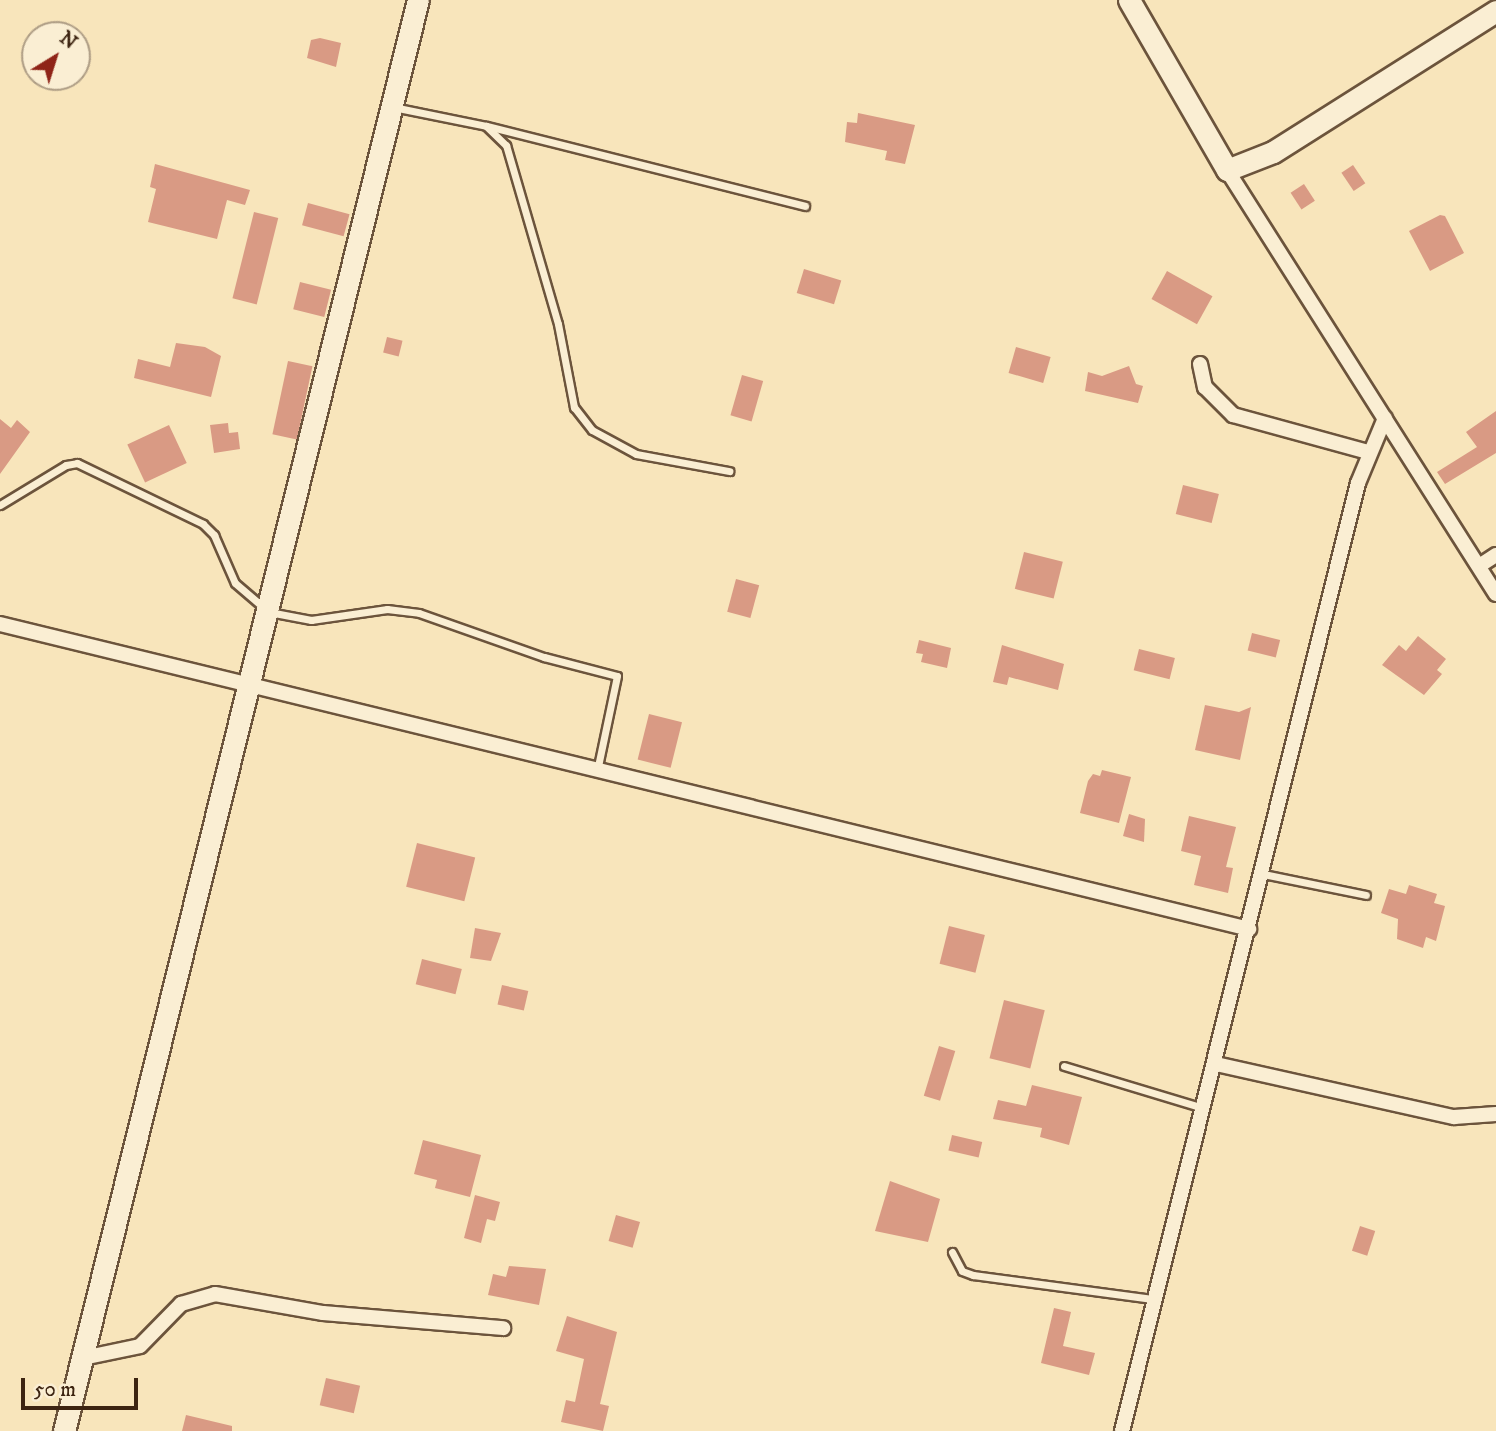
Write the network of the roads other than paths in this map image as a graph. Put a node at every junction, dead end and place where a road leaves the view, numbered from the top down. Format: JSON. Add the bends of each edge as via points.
{"nodes":[{"id":1,"x":418,"y":0,"type":"edge"},
{"id":2,"x":1129,"y":0,"type":"edge"},
{"id":3,"x":1496,"y":10,"type":"edge"},
{"id":4,"x":392,"y":106,"type":"junction"},
{"id":5,"x":486,"y":126,"type":"junction"},
{"id":6,"x":1227,"y":170,"type":"junction"},
{"id":7,"x":805,"y":206,"type":"dead end"},
{"id":8,"x":1200,"y":364,"type":"dead end"},
{"id":9,"x":1385,"y":418,"type":"junction"},
{"id":10,"x":1368,"y":452,"type":"junction"},
{"id":11,"x":729,"y":471,"type":"dead end"},
{"id":12,"x":0,"y":505,"type":"edge"},
{"id":13,"x":1496,"y":555,"type":"edge"},
{"id":14,"x":1479,"y":566,"type":"junction"},
{"id":15,"x":1496,"y":594,"type":"edge"},
{"id":16,"x":269,"y":612,"type":"junction"},
{"id":17,"x":0,"y":624,"type":"edge"},
{"id":18,"x":251,"y":686,"type":"junction"},
{"id":19,"x":597,"y":772,"type":"junction"},
{"id":20,"x":1263,"y":874,"type":"junction"},
{"id":21,"x":1366,"y":895,"type":"dead end"},
{"id":22,"x":1249,"y":929,"type":"junction"},
{"id":23,"x":1216,"y":1065,"type":"junction"},
{"id":24,"x":1064,"y":1066,"type":"dead end"},
{"id":25,"x":1203,"y":1108,"type":"junction"},
{"id":26,"x":1496,"y":1114,"type":"edge"},
{"id":27,"x":952,"y":1252,"type":"dead end"},
{"id":28,"x":1154,"y":1299,"type":"junction"},
{"id":29,"x":503,"y":1328,"type":"dead end"},
{"id":30,"x":83,"y":1358,"type":"junction"},
{"id":31,"x":64,"y":1431,"type":"edge"},
{"id":32,"x":1122,"y":1431,"type":"edge"}],
"edges":[{"from":1,"to":4,"type":"street"},
{"from":2,"to":6,"type":"street"},
{"from":3,"to":6,"type":"street","via":[[1273,152]]},
{"from":4,"to":5,"type":"lane"},
{"from":4,"to":16,"type":"street"},
{"from":5,"to":7,"type":"lane"},
{"from":5,"to":11,"type":"lane","via":[[506,145],[513,165],[558,324],[574,407],[592,430],[636,454]]},
{"from":6,"to":9,"type":"street"},
{"from":8,"to":10,"type":"street","via":[[1205,387],[1233,415]]},
{"from":9,"to":10,"type":"street"},
{"from":9,"to":14,"type":"street"},
{"from":10,"to":20,"type":"street"},
{"from":12,"to":16,"type":"lane","via":[[66,465],[86,467],[203,524],[214,535],[235,583]]},
{"from":13,"to":14,"type":"street"},
{"from":14,"to":15,"type":"street"},
{"from":16,"to":18,"type":"street"},
{"from":16,"to":19,"type":"lane","via":[[311,621],[387,609],[419,613],[544,657],[617,676]]},
{"from":17,"to":18,"type":"street"},
{"from":18,"to":19,"type":"street"},
{"from":18,"to":30,"type":"street"},
{"from":19,"to":22,"type":"street"},
{"from":20,"to":21,"type":"lane"},
{"from":20,"to":22,"type":"street"},
{"from":22,"to":23,"type":"street"},
{"from":23,"to":25,"type":"street"},
{"from":23,"to":26,"type":"street","via":[[1454,1117]]},
{"from":24,"to":25,"type":"lane"},
{"from":25,"to":28,"type":"street"},
{"from":27,"to":28,"type":"lane","via":[[962,1271],[973,1275]]},
{"from":28,"to":32,"type":"street"},
{"from":29,"to":30,"type":"street","via":[[323,1312],[215,1294],[181,1304],[140,1346]]},
{"from":30,"to":31,"type":"street"}]}
